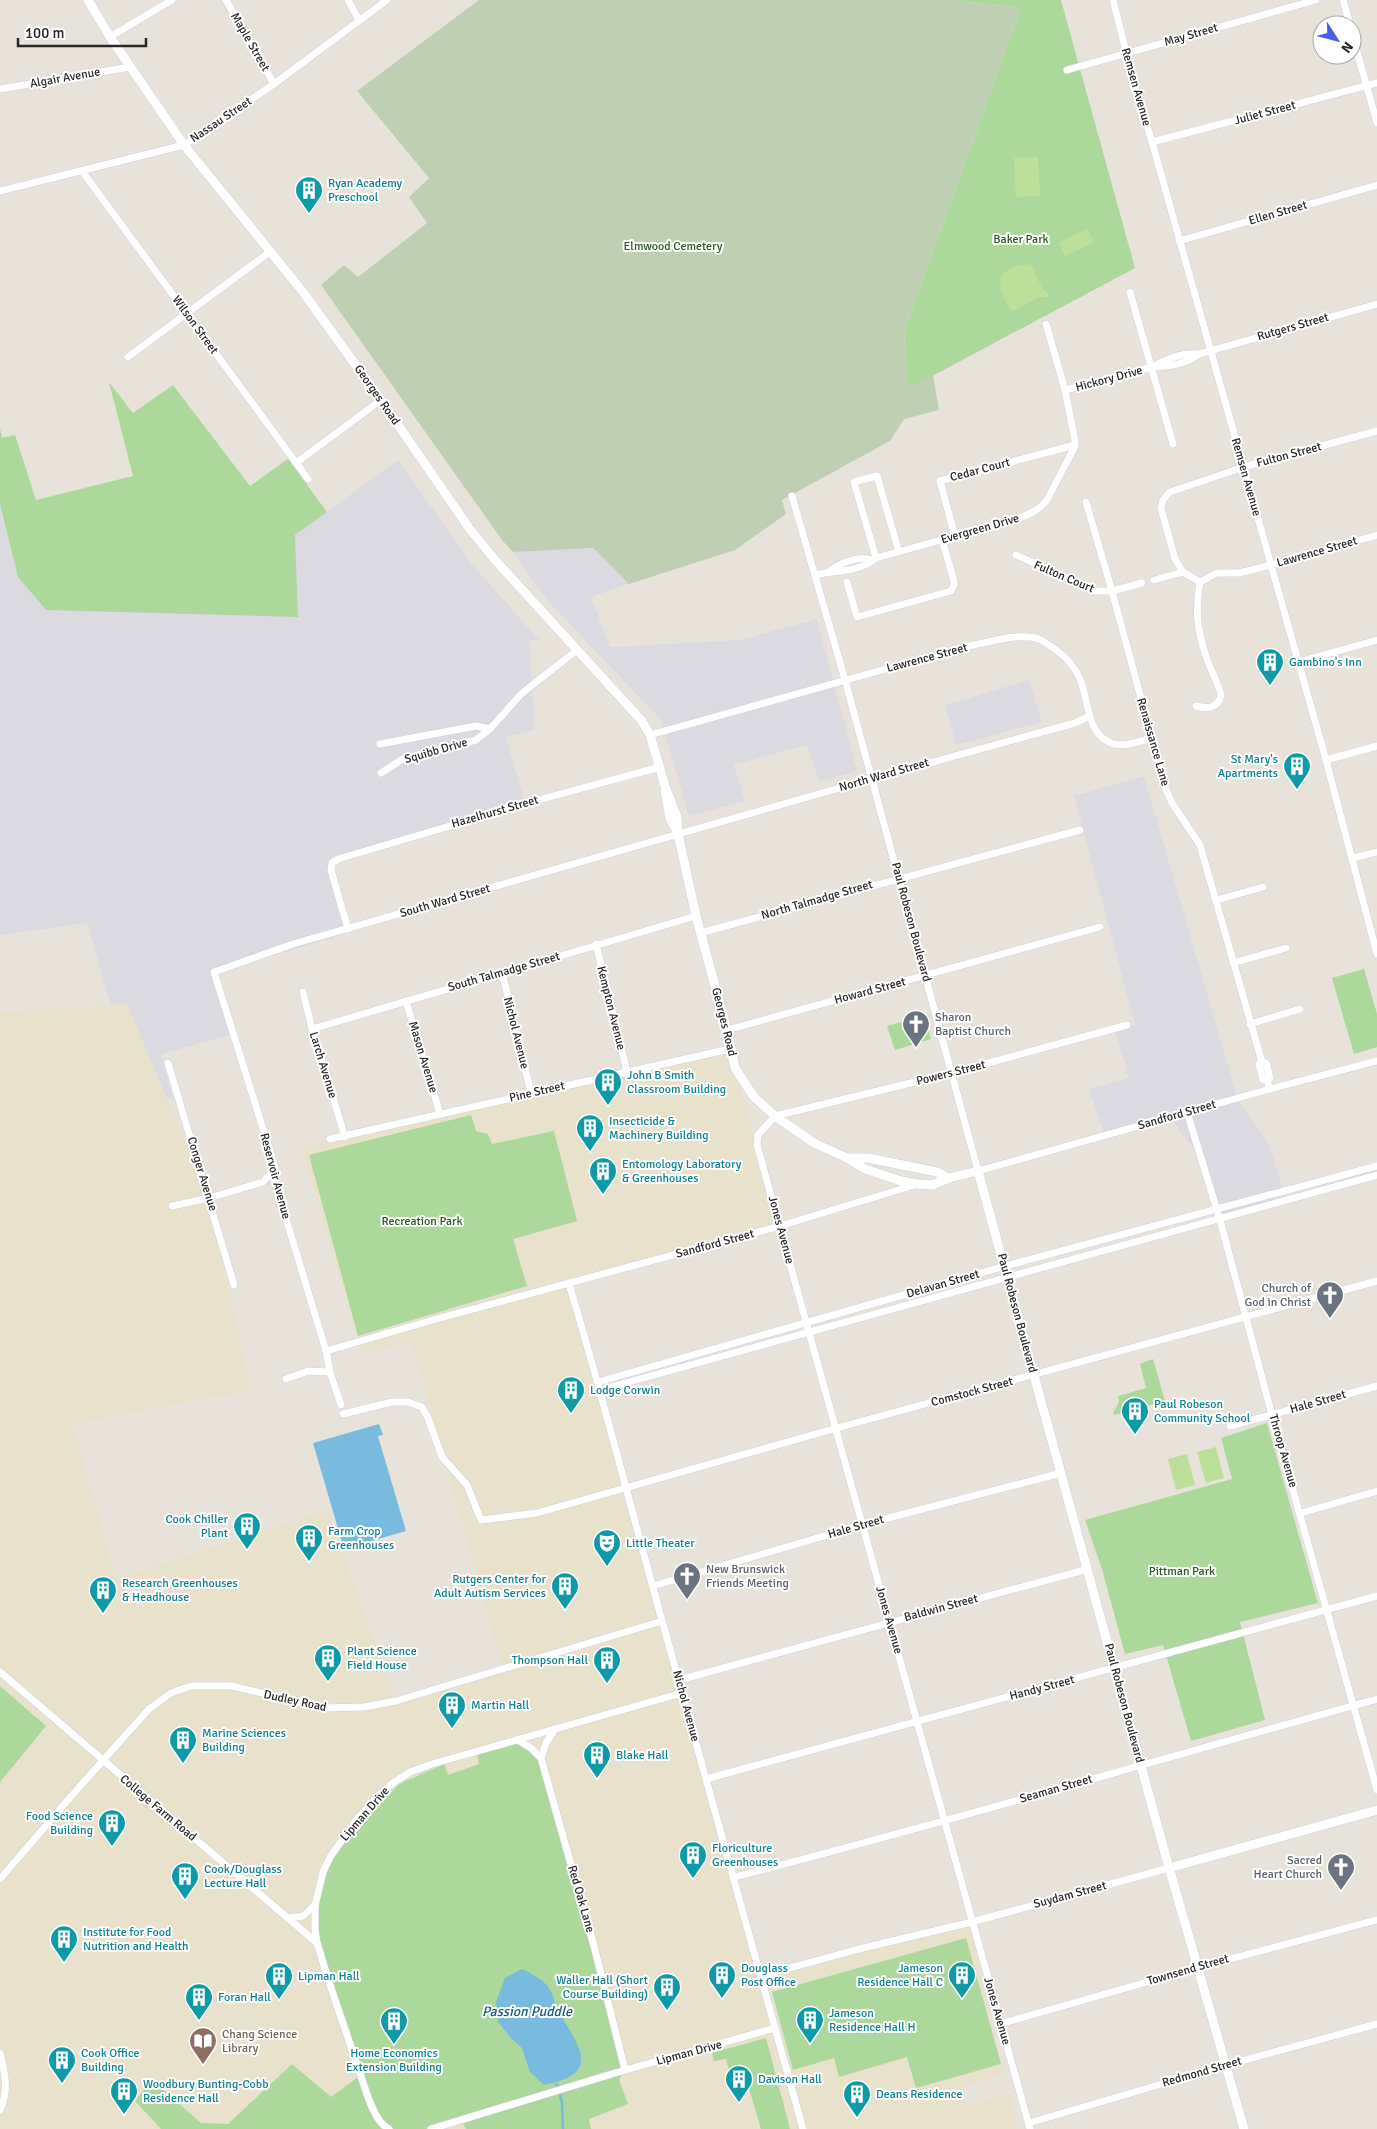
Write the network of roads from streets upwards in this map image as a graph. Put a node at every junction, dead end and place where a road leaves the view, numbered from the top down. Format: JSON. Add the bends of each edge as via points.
{"nodes":[{"id":1,"x":88,"y":0,"type":"edge"},
{"id":2,"x":172,"y":0,"type":"edge"},
{"id":3,"x":226,"y":0,"type":"edge"},
{"id":4,"x":348,"y":0,"type":"edge"},
{"id":5,"x":387,"y":0,"type":"edge"},
{"id":6,"x":1113,"y":0,"type":"edge"},
{"id":7,"x":1316,"y":0,"type":"edge"},
{"id":8,"x":1343,"y":0,"type":"edge"},
{"id":9,"x":1347,"y":15,"type":"edge"},
{"id":10,"x":359,"y":20,"type":"junction"},
{"id":11,"x":110,"y":37,"type":"junction"},
{"id":12,"x":1127,"y":53,"type":"junction"},
{"id":13,"x":1360,"y":65,"type":"edge"},
{"id":14,"x":130,"y":67,"type":"junction"},
{"id":15,"x":1067,"y":70,"type":"dead end"},
{"id":16,"x":1377,"y":83,"type":"edge"},
{"id":17,"x":274,"y":84,"type":"junction"},
{"id":18,"x":1366,"y":86,"type":"junction"},
{"id":19,"x":0,"y":89,"type":"edge"},
{"id":20,"x":1377,"y":123,"type":"edge"},
{"id":21,"x":1152,"y":142,"type":"junction"},
{"id":22,"x":184,"y":145,"type":"junction"},
{"id":23,"x":82,"y":171,"type":"junction"},
{"id":24,"x":1377,"y":185,"type":"edge"},
{"id":25,"x":0,"y":191,"type":"edge"},
{"id":26,"x":1179,"y":241,"type":"junction"},
{"id":27,"x":271,"y":251,"type":"junction"},
{"id":28,"x":1130,"y":292,"type":"dead end"},
{"id":29,"x":1377,"y":304,"type":"edge"},
{"id":30,"x":187,"y":314,"type":"junction"},
{"id":31,"x":1046,"y":324,"type":"dead end"},
{"id":32,"x":1210,"y":351,"type":"junction"},
{"id":33,"x":128,"y":357,"type":"dead end"},
{"id":34,"x":1152,"y":367,"type":"junction"},
{"id":35,"x":1065,"y":390,"type":"junction"},
{"id":36,"x":381,"y":400,"type":"junction"},
{"id":37,"x":1377,"y":431,"type":"edge"},
{"id":38,"x":1173,"y":444,"type":"dead end"},
{"id":39,"x":1075,"y":445,"type":"junction"},
{"id":40,"x":296,"y":463,"type":"junction"},
{"id":41,"x":1244,"y":468,"type":"junction"},
{"id":42,"x":308,"y":479,"type":"dead end"},
{"id":43,"x":792,"y":496,"type":"dead end"},
{"id":44,"x":1086,"y":502,"type":"dead end"},
{"id":45,"x":1377,"y":535,"type":"edge"},
{"id":46,"x":955,"y":536,"type":"junction"},
{"id":47,"x":942,"y":540,"type":"junction"},
{"id":48,"x":899,"y":552,"type":"junction"},
{"id":49,"x":1016,"y":555,"type":"dead end"},
{"id":50,"x":874,"y":559,"type":"junction"},
{"id":51,"x":1271,"y":565,"type":"junction"},
{"id":52,"x":1183,"y":572,"type":"junction"},
{"id":53,"x":816,"y":575,"type":"junction"},
{"id":54,"x":1154,"y":580,"type":"dead end"},
{"id":55,"x":847,"y":582,"type":"dead end"},
{"id":56,"x":1200,"y":582,"type":"junction"},
{"id":57,"x":1142,"y":583,"type":"dead end"},
{"id":58,"x":1112,"y":591,"type":"junction"},
{"id":59,"x":1377,"y":640,"type":"edge"},
{"id":60,"x":577,"y":650,"type":"junction"},
{"id":61,"x":1298,"y":662,"type":"junction"},
{"id":62,"x":845,"y":680,"type":"junction"},
{"id":63,"x":1196,"y":706,"type":"dead end"},
{"id":64,"x":1090,"y":716,"type":"junction"},
{"id":65,"x":490,"y":728,"type":"junction"},
{"id":66,"x":650,"y":735,"type":"junction"},
{"id":67,"x":1151,"y":738,"type":"junction"},
{"id":68,"x":380,"y":744,"type":"dead end"},
{"id":69,"x":1377,"y":746,"type":"edge"},
{"id":70,"x":1326,"y":760,"type":"junction"},
{"id":71,"x":660,"y":767,"type":"junction"},
{"id":72,"x":381,"y":774,"type":"dead end"},
{"id":73,"x":871,"y":779,"type":"junction"},
{"id":74,"x":1080,"y":830,"type":"dead end"},
{"id":75,"x":678,"y":834,"type":"junction"},
{"id":76,"x":1377,"y":852,"type":"edge"},
{"id":77,"x":1353,"y":858,"type":"junction"},
{"id":78,"x":899,"y":878,"type":"junction"},
{"id":79,"x":1263,"y":887,"type":"dead end"},
{"id":80,"x":1217,"y":900,"type":"junction"},
{"id":81,"x":696,"y":916,"type":"junction"},
{"id":82,"x":1100,"y":927,"type":"dead end"},
{"id":83,"x":348,"y":929,"type":"junction"},
{"id":84,"x":700,"y":933,"type":"junction"},
{"id":85,"x":596,"y":944,"type":"junction"},
{"id":86,"x":1286,"y":948,"type":"dead end"},
{"id":87,"x":1377,"y":954,"type":"edge"},
{"id":88,"x":1233,"y":963,"type":"junction"},
{"id":89,"x":214,"y":972,"type":"joint"},
{"id":90,"x":502,"y":972,"type":"junction"},
{"id":91,"x":925,"y":976,"type":"junction"},
{"id":92,"x":304,"y":992,"type":"dead end"},
{"id":93,"x":406,"y":1001,"type":"junction"},
{"id":94,"x":1300,"y":1009,"type":"dead end"},
{"id":95,"x":1250,"y":1024,"type":"junction"},
{"id":96,"x":1127,"y":1025,"type":"dead end"},
{"id":97,"x":312,"y":1029,"type":"junction"},
{"id":98,"x":727,"y":1030,"type":"junction"},
{"id":99,"x":730,"y":1049,"type":"junction"},
{"id":100,"x":1377,"y":1061,"type":"edge"},
{"id":101,"x":168,"y":1063,"type":"dead end"},
{"id":102,"x":627,"y":1072,"type":"junction"},
{"id":103,"x":952,"y":1074,"type":"junction"},
{"id":104,"x":1270,"y":1089,"type":"junction"},
{"id":105,"x":531,"y":1093,"type":"junction"},
{"id":106,"x":1187,"y":1112,"type":"junction"},
{"id":107,"x":440,"y":1114,"type":"junction"},
{"id":108,"x":774,"y":1116,"type":"junction"},
{"id":109,"x":345,"y":1137,"type":"junction"},
{"id":110,"x":330,"y":1139,"type":"dead end"},
{"id":111,"x":847,"y":1158,"type":"junction"},
{"id":112,"x":1377,"y":1166,"type":"edge"},
{"id":113,"x":978,"y":1171,"type":"junction"},
{"id":114,"x":272,"y":1172,"type":"junction"},
{"id":115,"x":1377,"y":1175,"type":"edge"},
{"id":116,"x":949,"y":1178,"type":"junction"},
{"id":117,"x":918,"y":1184,"type":"junction"},
{"id":118,"x":209,"y":1198,"type":"junction"},
{"id":119,"x":172,"y":1206,"type":"dead end"},
{"id":120,"x":1217,"y":1208,"type":"junction"},
{"id":121,"x":1220,"y":1220,"type":"junction"},
{"id":122,"x":780,"y":1226,"type":"junction"},
{"id":123,"x":1115,"y":1236,"type":"junction"},
{"id":124,"x":1118,"y":1248,"type":"junction"},
{"id":125,"x":1005,"y":1266,"type":"junction"},
{"id":126,"x":1008,"y":1278,"type":"junction"},
{"id":127,"x":1377,"y":1281,"type":"edge"},
{"id":128,"x":569,"y":1284,"type":"junction"},
{"id":129,"x":234,"y":1285,"type":"dead end"},
{"id":130,"x":1247,"y":1317,"type":"junction"},
{"id":131,"x":806,"y":1322,"type":"junction"},
{"id":132,"x":809,"y":1334,"type":"junction"},
{"id":133,"x":326,"y":1351,"type":"junction"},
{"id":134,"x":330,"y":1372,"type":"junction"},
{"id":135,"x":1034,"y":1375,"type":"junction"},
{"id":136,"x":286,"y":1379,"type":"dead end"},
{"id":137,"x":598,"y":1382,"type":"junction"},
{"id":138,"x":1377,"y":1386,"type":"edge"},
{"id":139,"x":600,"y":1390,"type":"junction"},
{"id":140,"x":341,"y":1405,"type":"dead end"},
{"id":141,"x":343,"y":1414,"type":"dead end"},
{"id":142,"x":1272,"y":1415,"type":"junction"},
{"id":143,"x":1230,"y":1426,"type":"dead end"},
{"id":144,"x":837,"y":1428,"type":"junction"},
{"id":145,"x":1061,"y":1472,"type":"junction"},
{"id":146,"x":625,"y":1488,"type":"junction"},
{"id":147,"x":1377,"y":1491,"type":"edge"},
{"id":148,"x":1301,"y":1513,"type":"junction"},
{"id":149,"x":862,"y":1525,"type":"junction"},
{"id":150,"x":1088,"y":1570,"type":"junction"},
{"id":151,"x":653,"y":1586,"type":"junction"},
{"id":152,"x":1377,"y":1596,"type":"edge"},
{"id":153,"x":1328,"y":1610,"type":"junction"},
{"id":154,"x":662,"y":1621,"type":"junction"},
{"id":155,"x":889,"y":1622,"type":"junction"},
{"id":156,"x":1115,"y":1668,"type":"junction"},
{"id":157,"x":0,"y":1672,"type":"edge"},
{"id":158,"x":679,"y":1680,"type":"junction"},
{"id":159,"x":682,"y":1693,"type":"junction"},
{"id":160,"x":1377,"y":1699,"type":"edge"},
{"id":161,"x":1354,"y":1706,"type":"junction"},
{"id":162,"x":917,"y":1722,"type":"junction"},
{"id":163,"x":555,"y":1729,"type":"junction"},
{"id":164,"x":518,"y":1740,"type":"junction"},
{"id":165,"x":541,"y":1758,"type":"junction"},
{"id":166,"x":102,"y":1760,"type":"junction"},
{"id":167,"x":1140,"y":1765,"type":"junction"},
{"id":168,"x":706,"y":1779,"type":"junction"},
{"id":169,"x":1377,"y":1790,"type":"edge"},
{"id":170,"x":1377,"y":1810,"type":"edge"},
{"id":171,"x":945,"y":1822,"type":"junction"},
{"id":172,"x":1169,"y":1868,"type":"junction"},
{"id":173,"x":735,"y":1877,"type":"junction"},
{"id":174,"x":0,"y":1879,"type":"edge"},
{"id":175,"x":315,"y":1905,"type":"junction"},
{"id":176,"x":288,"y":1918,"type":"junction"},
{"id":177,"x":1377,"y":1920,"type":"edge"},
{"id":178,"x":972,"y":1922,"type":"junction"},
{"id":179,"x":317,"y":1943,"type":"junction"},
{"id":180,"x":1197,"y":1967,"type":"junction"},
{"id":181,"x":761,"y":1976,"type":"junction"},
{"id":182,"x":1000,"y":2024,"type":"junction"},
{"id":183,"x":1377,"y":2024,"type":"edge"},
{"id":184,"x":775,"y":2028,"type":"junction"},
{"id":185,"x":0,"y":2054,"type":"edge"},
{"id":186,"x":1226,"y":2065,"type":"junction"},
{"id":187,"x":625,"y":2070,"type":"junction"},
{"id":188,"x":0,"y":2110,"type":"edge"},
{"id":189,"x":1029,"y":2126,"type":"edge"},
{"id":190,"x":389,"y":2129,"type":"edge"},
{"id":191,"x":431,"y":2129,"type":"edge"},
{"id":192,"x":803,"y":2129,"type":"edge"},
{"id":193,"x":1244,"y":2129,"type":"edge"}],
"edges":[{"from":1,"to":11,"type":"street","name":"Georges Road"},
{"from":2,"to":11,"type":"street"},
{"from":3,"to":17,"type":"street","name":"Maple Street"},
{"from":4,"to":10,"type":"street"},
{"from":5,"to":10,"type":"street","name":"Nassau Street"},
{"from":6,"to":12,"type":"street","name":"Remsen Avenue"},
{"from":7,"to":12,"type":"street","name":"May Street"},
{"from":8,"to":9,"type":"street"},
{"from":10,"to":17,"type":"street","name":"Nassau Street"},
{"from":11,"to":14,"type":"street","name":"Georges Road"},
{"from":12,"to":15,"type":"street","name":"May Street"},
{"from":12,"to":21,"type":"street","name":"Remsen Avenue"},
{"from":13,"to":18,"type":"street"},
{"from":14,"to":19,"type":"street","name":"Algair Avenue"},
{"from":14,"to":22,"type":"street","name":"Georges Road"},
{"from":16,"to":18,"type":"street","name":"Juliet Street"},
{"from":17,"to":22,"type":"street","name":"Nassau Street"},
{"from":18,"to":20,"type":"street"},
{"from":18,"to":21,"type":"street","name":"Juliet Street"},
{"from":21,"to":26,"type":"street","name":"Remsen Avenue"},
{"from":22,"to":23,"type":"street","name":"Nassau Street"},
{"from":22,"to":27,"type":"street","name":"Georges Road"},
{"from":23,"to":25,"type":"street","name":"Nassau Street"},
{"from":23,"to":30,"type":"street","name":"Wilson Street"},
{"from":24,"to":26,"type":"street","name":"Ellen Street"},
{"from":26,"to":32,"type":"street","name":"Remsen Avenue"},
{"from":27,"to":30,"type":"street"},
{"from":27,"to":36,"type":"street","name":"Georges Road"},
{"from":28,"to":34,"type":"street"},
{"from":29,"to":32,"type":"street","name":"Rutgers Street"},
{"from":30,"to":33,"type":"street"},
{"from":30,"to":40,"type":"street","name":"Wilson Street"},
{"from":31,"to":35,"type":"street"},
{"from":32,"to":34,"type":"street","name":"Hickory Drive","via":[[1189,353]]},
{"from":32,"to":41,"type":"street","name":"Remsen Avenue"},
{"from":34,"to":35,"type":"street","name":"Hickory Drive"},
{"from":34,"to":38,"type":"street"},
{"from":35,"to":39,"type":"street"},
{"from":36,"to":40,"type":"street"},
{"from":36,"to":60,"type":"street","name":"Georges Road","via":[[470,528]]},
{"from":37,"to":41,"type":"street","name":"Fulton Street"},
{"from":39,"to":46,"type":"street","name":"Evergreen Drive","via":[[1047,500],[1037,510],[1017,519]]},
{"from":39,"to":46,"type":"street","name":"Cedar Court","via":[[940,481]]},
{"from":40,"to":42,"type":"street","name":"Wilson Street"},
{"from":41,"to":51,"type":"street","name":"Remsen Avenue"},
{"from":41,"to":52,"type":"street","name":"Fulton Street","via":[[1175,489],[1163,500],[1161,508],[1174,559]]},
{"from":43,"to":53,"type":"street","name":"Paul Robeson Boulevard"},
{"from":44,"to":58,"type":"street","name":"Renaissance Lane"},
{"from":45,"to":51,"type":"street","name":"Lawrence Street"},
{"from":46,"to":47,"type":"street","name":"Evergreen Drive"},
{"from":47,"to":48,"type":"street","name":"Evergreen Drive"},
{"from":47,"to":55,"type":"street","via":[[954,581],[951,591],[857,617]]},
{"from":48,"to":50,"type":"street","name":"Evergreen Drive"},
{"from":48,"to":50,"type":"street","via":[[877,476],[854,482]]},
{"from":49,"to":58,"type":"street","name":"Fulton Court","via":[[1089,590]]},
{"from":50,"to":53,"type":"street","name":"Evergreen Drive","via":[[852,569],[830,570]]},
{"from":51,"to":56,"type":"street","name":"Lawrence Street","via":[[1217,573]]},
{"from":51,"to":61,"type":"street","name":"Remsen Avenue"},
{"from":52,"to":54,"type":"street"},
{"from":52,"to":56,"type":"street"},
{"from":53,"to":62,"type":"street","name":"Paul Robeson Boulevard"},
{"from":56,"to":63,"type":"street","via":[[1197,624],[1221,695],[1220,701],[1212,707]]},
{"from":57,"to":58,"type":"street"},
{"from":58,"to":67,"type":"street","name":"Renaissance Lane"},
{"from":59,"to":61,"type":"street"},
{"from":60,"to":65,"type":"street","name":"Squibb Drive","via":[[521,694]]},
{"from":60,"to":66,"type":"street","name":"Georges Road","via":[[642,721]]},
{"from":61,"to":70,"type":"street","name":"Remsen Avenue"},
{"from":62,"to":64,"type":"street","name":"Lawrence Street","via":[[968,646],[1031,636],[1045,642],[1073,665]]},
{"from":62,"to":66,"type":"street","name":"Lawrence Street"},
{"from":62,"to":73,"type":"street","name":"Paul Robeson Boulevard"},
{"from":64,"to":67,"type":"street","name":"Lawrence Street","via":[[1094,728],[1114,744],[1124,745]]},
{"from":64,"to":73,"type":"street","name":"North Ward Street","via":[[1075,723]]},
{"from":65,"to":68,"type":"street","name":"Squibb Drive","via":[[476,726]]},
{"from":65,"to":72,"type":"street","name":"Squibb Drive","via":[[476,740],[402,760]]},
{"from":66,"to":71,"type":"street","name":"Georges Road"},
{"from":67,"to":80,"type":"street","name":"Renaissance Lane","via":[[1165,787],[1200,845]]},
{"from":69,"to":70,"type":"street"},
{"from":70,"to":77,"type":"street","name":"Remsen Avenue"},
{"from":71,"to":75,"type":"street","name":"Georges Road","via":[[677,817]]},
{"from":71,"to":83,"type":"street","name":"Hazelhurst Street","via":[[345,856],[332,864],[332,875]]},
{"from":73,"to":75,"type":"street","name":"North Ward Street"},
{"from":73,"to":78,"type":"street","name":"Paul Robeson Boulevard"},
{"from":74,"to":78,"type":"street","name":"North Talmadge Street"},
{"from":75,"to":81,"type":"street","name":"Georges Road"},
{"from":75,"to":83,"type":"street","name":"South Ward Street"},
{"from":76,"to":77,"type":"street"},
{"from":77,"to":87,"type":"street","name":"Remsen Avenue"},
{"from":78,"to":84,"type":"street","name":"North Talmadge Street"},
{"from":78,"to":91,"type":"street","name":"Paul Robeson Boulevard"},
{"from":79,"to":80,"type":"street"},
{"from":80,"to":88,"type":"street","name":"Renaissance Lane"},
{"from":81,"to":84,"type":"street","name":"Georges Road"},
{"from":81,"to":85,"type":"street","name":"South Talmadge Street"},
{"from":82,"to":91,"type":"street","name":"Howard Street"},
{"from":83,"to":89,"type":"street","name":"South Ward Street","via":[[293,944]]},
{"from":84,"to":98,"type":"street","name":"Georges Road"},
{"from":85,"to":90,"type":"street","name":"South Talmadge Street"},
{"from":85,"to":102,"type":"street","name":"Kempton Avenue"},
{"from":86,"to":88,"type":"street"},
{"from":88,"to":95,"type":"street","name":"Renaissance Lane"},
{"from":89,"to":114,"type":"street","name":"Reservoir Avenue","via":[[275,1166]]},
{"from":90,"to":93,"type":"street","name":"South Talmadge Street"},
{"from":90,"to":105,"type":"street","name":"Nichol Avenue"},
{"from":91,"to":98,"type":"street","name":"Howard Street"},
{"from":91,"to":103,"type":"street","name":"Paul Robeson Boulevard"},
{"from":92,"to":97,"type":"street","name":"Larch Avenue"},
{"from":93,"to":97,"type":"street","name":"South Talmadge Street"},
{"from":93,"to":107,"type":"street","name":"Mason Avenue"},
{"from":94,"to":95,"type":"street"},
{"from":95,"to":104,"type":"street","name":"Renaissance Lane","via":[[1262,1062],[1266,1063]]},
{"from":96,"to":103,"type":"street","name":"Powers Street"},
{"from":97,"to":109,"type":"street","name":"Larch Avenue"},
{"from":98,"to":99,"type":"street","name":"Georges Road"},
{"from":99,"to":102,"type":"street","name":"Pine Street"},
{"from":99,"to":108,"type":"street","name":"Georges Road","via":[[735,1068],[754,1097]]},
{"from":100,"to":104,"type":"street","name":"Sandford Street"},
{"from":101,"to":118,"type":"street","name":"Conger Avenue"},
{"from":102,"to":105,"type":"street","name":"Pine Street"},
{"from":103,"to":108,"type":"street","name":"Powers Street"},
{"from":103,"to":113,"type":"street","name":"Paul Robeson Boulevard"},
{"from":104,"to":106,"type":"street","name":"Sandford Street"},
{"from":105,"to":107,"type":"street","name":"Pine Street"},
{"from":106,"to":113,"type":"street","name":"Sandford Street"},
{"from":106,"to":120,"type":"street","name":"Throop Avenue"},
{"from":107,"to":109,"type":"street","name":"Pine Street"},
{"from":108,"to":111,"type":"street","name":"Georges Road","via":[[814,1143]]},
{"from":108,"to":122,"type":"street","name":"Jones Avenue","via":[[758,1135],[757,1145]]},
{"from":109,"to":110,"type":"street","name":"Pine Street"},
{"from":111,"to":116,"type":"street","name":"Georges Road","via":[[868,1158],[937,1172]]},
{"from":111,"to":117,"type":"street","name":"Georges Road","via":[[865,1169]]},
{"from":112,"to":120,"type":"street","name":"Delavan Street"},
{"from":113,"to":116,"type":"street"},
{"from":113,"to":125,"type":"street","name":"Paul Robeson Boulevard"},
{"from":114,"to":118,"type":"street","via":[[263,1182]]},
{"from":114,"to":133,"type":"street","name":"Reservoir Avenue"},
{"from":115,"to":121,"type":"street","name":"Delavan Street"},
{"from":116,"to":117,"type":"street","name":"Georges Road","via":[[932,1186]]},
{"from":117,"to":122,"type":"street","name":"Sandford Street"},
{"from":118,"to":119,"type":"street"},
{"from":118,"to":129,"type":"street","name":"Conger Avenue"},
{"from":120,"to":121,"type":"street","name":"Throop Avenue"},
{"from":120,"to":123,"type":"street","name":"Delavan Street"},
{"from":121,"to":124,"type":"street","name":"Delavan Street"},
{"from":121,"to":130,"type":"street","name":"Throop Avenue"},
{"from":122,"to":128,"type":"street","name":"Sandford Street"},
{"from":122,"to":131,"type":"street","name":"Jones Avenue"},
{"from":123,"to":124,"type":"street"},
{"from":123,"to":125,"type":"street","name":"Delavan Street"},
{"from":124,"to":126,"type":"street","name":"Delavan Street"},
{"from":125,"to":126,"type":"street","name":"Paul Robeson Boulevard"},
{"from":125,"to":131,"type":"street","name":"Delavan Street"},
{"from":126,"to":132,"type":"street","name":"Delavan Street"},
{"from":126,"to":135,"type":"street","name":"Paul Robeson Boulevard"},
{"from":127,"to":130,"type":"street","name":"Comstock Street"},
{"from":128,"to":133,"type":"street","name":"Sandford Street"},
{"from":128,"to":137,"type":"street","name":"Nichol Avenue"},
{"from":130,"to":135,"type":"street","name":"Comstock Street"},
{"from":130,"to":142,"type":"street","name":"Throop Avenue"},
{"from":131,"to":132,"type":"street","name":"Jones Avenue"},
{"from":131,"to":137,"type":"street","name":"Delavan Street"},
{"from":132,"to":139,"type":"street","name":"Delavan Street"},
{"from":132,"to":144,"type":"street","name":"Jones Avenue"},
{"from":133,"to":134,"type":"street","name":"Reservoir Avenue"},
{"from":134,"to":136,"type":"street","via":[[308,1371]]},
{"from":134,"to":140,"type":"street","name":"Reservoir Avenue"},
{"from":135,"to":144,"type":"street","name":"Comstock Street"},
{"from":135,"to":145,"type":"street","name":"Paul Robeson Boulevard"},
{"from":137,"to":139,"type":"street","name":"Nichol Avenue"},
{"from":138,"to":142,"type":"street","name":"Hale Street"},
{"from":139,"to":146,"type":"street","name":"Nichol Avenue"},
{"from":141,"to":146,"type":"street","name":"Comstock Street","via":[[392,1402],[408,1402],[422,1407],[442,1457],[467,1485],[481,1520],[537,1513]]},
{"from":142,"to":143,"type":"street","name":"Hale Street"},
{"from":142,"to":148,"type":"street","name":"Throop Avenue"},
{"from":144,"to":146,"type":"street","name":"Comstock Street"},
{"from":144,"to":149,"type":"street","name":"Jones Avenue"},
{"from":145,"to":149,"type":"street","name":"Hale Street"},
{"from":145,"to":150,"type":"street","name":"Paul Robeson Boulevard"},
{"from":146,"to":151,"type":"street","name":"Nichol Avenue"},
{"from":147,"to":148,"type":"street"},
{"from":148,"to":153,"type":"street","name":"Throop Avenue"},
{"from":149,"to":151,"type":"street","name":"Hale Street"},
{"from":149,"to":155,"type":"street","name":"Jones Avenue"},
{"from":150,"to":155,"type":"street","name":"Baldwin Street"},
{"from":150,"to":156,"type":"street","name":"Paul Robeson Boulevard"},
{"from":151,"to":154,"type":"street","name":"Nichol Avenue"},
{"from":152,"to":153,"type":"street","name":"Handy Street"},
{"from":153,"to":156,"type":"street","name":"Handy Street"},
{"from":153,"to":161,"type":"street","name":"Throop Avenue"},
{"from":154,"to":158,"type":"street","name":"Nichol Avenue"},
{"from":154,"to":166,"type":"street","name":"Dudley Road","via":[[405,1698],[364,1707],[324,1708],[232,1686],[192,1686],[171,1693],[154,1704]]},
{"from":155,"to":158,"type":"street","name":"Baldwin Street"},
{"from":155,"to":162,"type":"street","name":"Jones Avenue"},
{"from":156,"to":162,"type":"street","name":"Handy Street"},
{"from":156,"to":167,"type":"street","name":"Paul Robeson Boulevard"},
{"from":157,"to":166,"type":"street","name":"College Farm Road"},
{"from":158,"to":159,"type":"street","name":"Nichol Avenue"},
{"from":159,"to":163,"type":"street","name":"Lipman Drive"},
{"from":159,"to":168,"type":"street","name":"Nichol Avenue"},
{"from":160,"to":161,"type":"street","name":"Seaman Street"},
{"from":161,"to":167,"type":"street","name":"Seaman Street"},
{"from":161,"to":169,"type":"street","name":"Throop Avenue"},
{"from":162,"to":168,"type":"street","name":"Handy Street"},
{"from":162,"to":171,"type":"street","name":"Jones Avenue"},
{"from":163,"to":164,"type":"street","name":"Lipman Drive"},
{"from":163,"to":165,"type":"street"},
{"from":164,"to":165,"type":"street"},
{"from":164,"to":175,"type":"street","name":"Lipman Drive","via":[[432,1764],[393,1782],[357,1819],[330,1857]]},
{"from":165,"to":187,"type":"street","name":"Red Oak Lane"},
{"from":166,"to":174,"type":"street","name":"Dudley Road"},
{"from":166,"to":176,"type":"street","name":"College Farm Road"},
{"from":167,"to":171,"type":"street","name":"Seaman Street"},
{"from":167,"to":172,"type":"street","name":"Paul Robeson Boulevard"},
{"from":168,"to":173,"type":"street","name":"Nichol Avenue"},
{"from":170,"to":172,"type":"street","name":"Suydam Street"},
{"from":171,"to":173,"type":"street","name":"Seaman Street"},
{"from":171,"to":178,"type":"street","name":"Jones Avenue"},
{"from":172,"to":178,"type":"street","name":"Suydam Street"},
{"from":172,"to":180,"type":"street","name":"Paul Robeson Boulevard"},
{"from":173,"to":181,"type":"street","name":"Nichol Avenue"},
{"from":175,"to":176,"type":"street","via":[[303,1916]]},
{"from":175,"to":179,"type":"street","name":"Lipman Drive"},
{"from":176,"to":179,"type":"street","name":"College Farm Road"},
{"from":177,"to":180,"type":"street","name":"Townsend Street"},
{"from":178,"to":181,"type":"street","name":"Suydam Street"},
{"from":178,"to":182,"type":"street","name":"Jones Avenue"},
{"from":179,"to":190,"type":"street","name":"Lipman Drive","via":[[376,2116]]},
{"from":180,"to":182,"type":"street","name":"Townsend Street"},
{"from":180,"to":186,"type":"street","name":"Paul Robeson Boulevard"},
{"from":181,"to":184,"type":"street","name":"Nichol Avenue"},
{"from":182,"to":189,"type":"street","name":"Jones Avenue"},
{"from":183,"to":186,"type":"street","name":"Redmond Street"},
{"from":184,"to":187,"type":"street","name":"Lipman Drive"},
{"from":184,"to":192,"type":"street","name":"Nichol Avenue"},
{"from":185,"to":188,"type":"street","via":[[5,2090]]},
{"from":186,"to":189,"type":"street","name":"Redmond Street"},
{"from":186,"to":193,"type":"street","name":"Paul Robeson Boulevard"},
{"from":187,"to":191,"type":"street","name":"Lipman Drive"}]}
